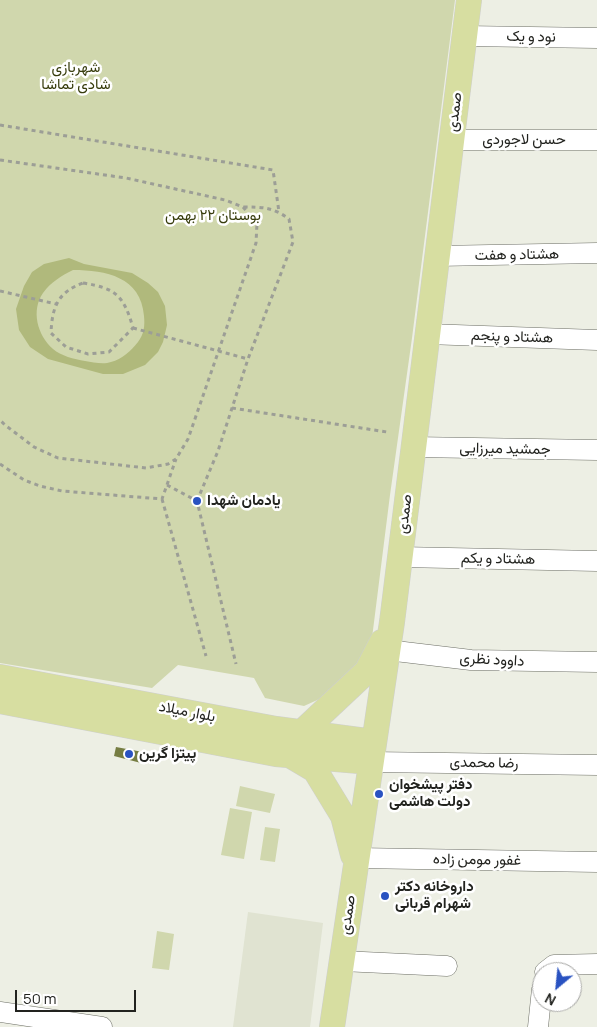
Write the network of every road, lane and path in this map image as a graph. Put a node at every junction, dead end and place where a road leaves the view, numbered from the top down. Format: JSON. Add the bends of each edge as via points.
{"nodes":[{"id":1,"x":469,"y":0,"type":"edge"},
{"id":2,"x":465,"y":36,"type":"junction"},
{"id":3,"x":597,"y":38,"type":"edge"},
{"id":4,"x":0,"y":125,"type":"edge"},
{"id":5,"x":452,"y":140,"type":"junction"},
{"id":6,"x":597,"y":140,"type":"edge"},
{"id":7,"x":0,"y":160,"type":"edge"},
{"id":8,"x":243,"y":207,"type":"junction"},
{"id":9,"x":279,"y":212,"type":"junction"},
{"id":10,"x":597,"y":253,"type":"edge"},
{"id":11,"x":437,"y":256,"type":"junction"},
{"id":12,"x":0,"y":291,"type":"edge"},
{"id":13,"x":56,"y":304,"type":"junction"},
{"id":14,"x":133,"y":328,"type":"junction"},
{"id":15,"x":428,"y":334,"type":"junction"},
{"id":16,"x":597,"y":340,"type":"edge"},
{"id":17,"x":218,"y":351,"type":"junction"},
{"id":18,"x":248,"y":359,"type":"junction"},
{"id":19,"x":232,"y":408,"type":"junction"},
{"id":20,"x":0,"y":420,"type":"edge"},
{"id":21,"x":387,"y":432,"type":"dead end"},
{"id":22,"x":414,"y":447,"type":"junction"},
{"id":23,"x":597,"y":450,"type":"edge"},
{"id":24,"x":176,"y":459,"type":"junction"},
{"id":25,"x":0,"y":464,"type":"edge"},
{"id":26,"x":167,"y":485,"type":"junction"},
{"id":27,"x":162,"y":499,"type":"junction"},
{"id":28,"x":197,"y":501,"type":"junction"},
{"id":29,"x":400,"y":557,"type":"junction"},
{"id":30,"x":597,"y":561,"type":"edge"},
{"id":31,"x":392,"y":622,"type":"junction"},
{"id":32,"x":388,"y":650,"type":"junction"},
{"id":33,"x":206,"y":656,"type":"dead end"},
{"id":34,"x":597,"y":662,"type":"edge"},
{"id":35,"x":236,"y":664,"type":"dead end"},
{"id":36,"x":0,"y":677,"type":"edge"},
{"id":37,"x":31,"y":695,"type":"junction"},
{"id":38,"x":0,"y":702,"type":"edge"},
{"id":39,"x":302,"y":732,"type":"junction"},
{"id":40,"x":372,"y":752,"type":"junction"},
{"id":41,"x":293,"y":757,"type":"junction"},
{"id":42,"x":597,"y":765,"type":"edge"},
{"id":43,"x":356,"y":862,"type":"junction"},
{"id":44,"x":597,"y":862,"type":"edge"},
{"id":45,"x":342,"y":961,"type":"junction"},
{"id":46,"x":582,"y":964,"type":"edge"},
{"id":47,"x":597,"y":964,"type":"edge"},
{"id":48,"x":448,"y":966,"type":"dead end"},
{"id":49,"x":0,"y":1012,"type":"edge"},
{"id":50,"x":540,"y":1012,"type":"edge"},
{"id":51,"x":102,"y":1027,"type":"edge"},
{"id":52,"x":332,"y":1027,"type":"edge"},
{"id":53,"x":538,"y":1027,"type":"edge"}],
"edges":[{"from":1,"to":2,"type":"main road","name":"صمدی"},
{"from":2,"to":3,"type":"street","name":"نود و یک"},
{"from":2,"to":5,"type":"main road","name":"صمدی"},
{"from":4,"to":9,"type":"path","via":[[273,170]]},
{"from":5,"to":6,"type":"street","name":"حسن لاجوردی"},
{"from":5,"to":11,"type":"main road","name":"صمدی"},
{"from":7,"to":8,"type":"path","via":[[126,178]]},
{"from":8,"to":9,"type":"path","via":[[264,207]]},
{"from":8,"to":17,"type":"path","via":[[257,223],[256,243]]},
{"from":9,"to":18,"type":"path","via":[[289,219],[293,242]]},
{"from":10,"to":11,"type":"street","name":"هشتاد و هفت"},
{"from":11,"to":15,"type":"main road","name":"صمدی"},
{"from":12,"to":13,"type":"path"},
{"from":13,"to":14,"type":"path","via":[[70,288],[83,283],[100,286],[118,295],[128,310]]},
{"from":13,"to":14,"type":"path","via":[[51,333],[66,347],[88,354],[109,352]]},
{"from":14,"to":17,"type":"path"},
{"from":15,"to":16,"type":"street","name":"هشتاد و پنجم"},
{"from":15,"to":22,"type":"main road","name":"صمدی"},
{"from":17,"to":18,"type":"path"},
{"from":17,"to":24,"type":"path","via":[[188,439]]},
{"from":18,"to":19,"type":"path"},
{"from":19,"to":21,"type":"path"},
{"from":19,"to":28,"type":"path"},
{"from":20,"to":24,"type":"path","via":[[34,447],[58,458],[146,468]]},
{"from":22,"to":23,"type":"street","name":"جمشید میرزایی"},
{"from":22,"to":29,"type":"main road","name":"صمدی"},
{"from":24,"to":26,"type":"path"},
{"from":25,"to":27,"type":"path","via":[[24,480],[62,491]]},
{"from":26,"to":27,"type":"path"},
{"from":26,"to":28,"type":"path"},
{"from":27,"to":33,"type":"path"},
{"from":28,"to":35,"type":"path"},
{"from":29,"to":30,"type":"street","name":"هشتاد و یکم"},
{"from":29,"to":31,"type":"main road","name":"صمدی"},
{"from":31,"to":32,"type":"main road","name":"صمدی"},
{"from":31,"to":39,"type":"main road","via":[[367,671]]},
{"from":32,"to":34,"type":"street","name":"داوود نظری","via":[[471,660]]},
{"from":32,"to":40,"type":"main road","name":"صمدی"},
{"from":36,"to":37,"type":"main road","name":"بلوار میلاد"},
{"from":37,"to":38,"type":"main road","name":"بلوار میلاد"},
{"from":37,"to":39,"type":"main road","name":"بلوار میلاد"},
{"from":37,"to":41,"type":"main road","name":"بلوار میلاد"},
{"from":39,"to":40,"type":"main road","name":"بلوار میلاد"},
{"from":40,"to":41,"type":"main road","name":"بلوار میلاد"},
{"from":40,"to":42,"type":"street","name":"رضا محمدی"},
{"from":40,"to":43,"type":"main road","name":"صمدی"},
{"from":41,"to":43,"type":"main road","via":[[315,770],[343,816]]},
{"from":43,"to":44,"type":"street","name":"غفور مومن زاده"},
{"from":43,"to":45,"type":"main road","name":"صمدی"},
{"from":45,"to":48,"type":"street"},
{"from":45,"to":52,"type":"main road","name":"صمدی"},
{"from":46,"to":47,"type":"street"},
{"from":49,"to":51,"type":"street"},
{"from":50,"to":53,"type":"street"}]}
